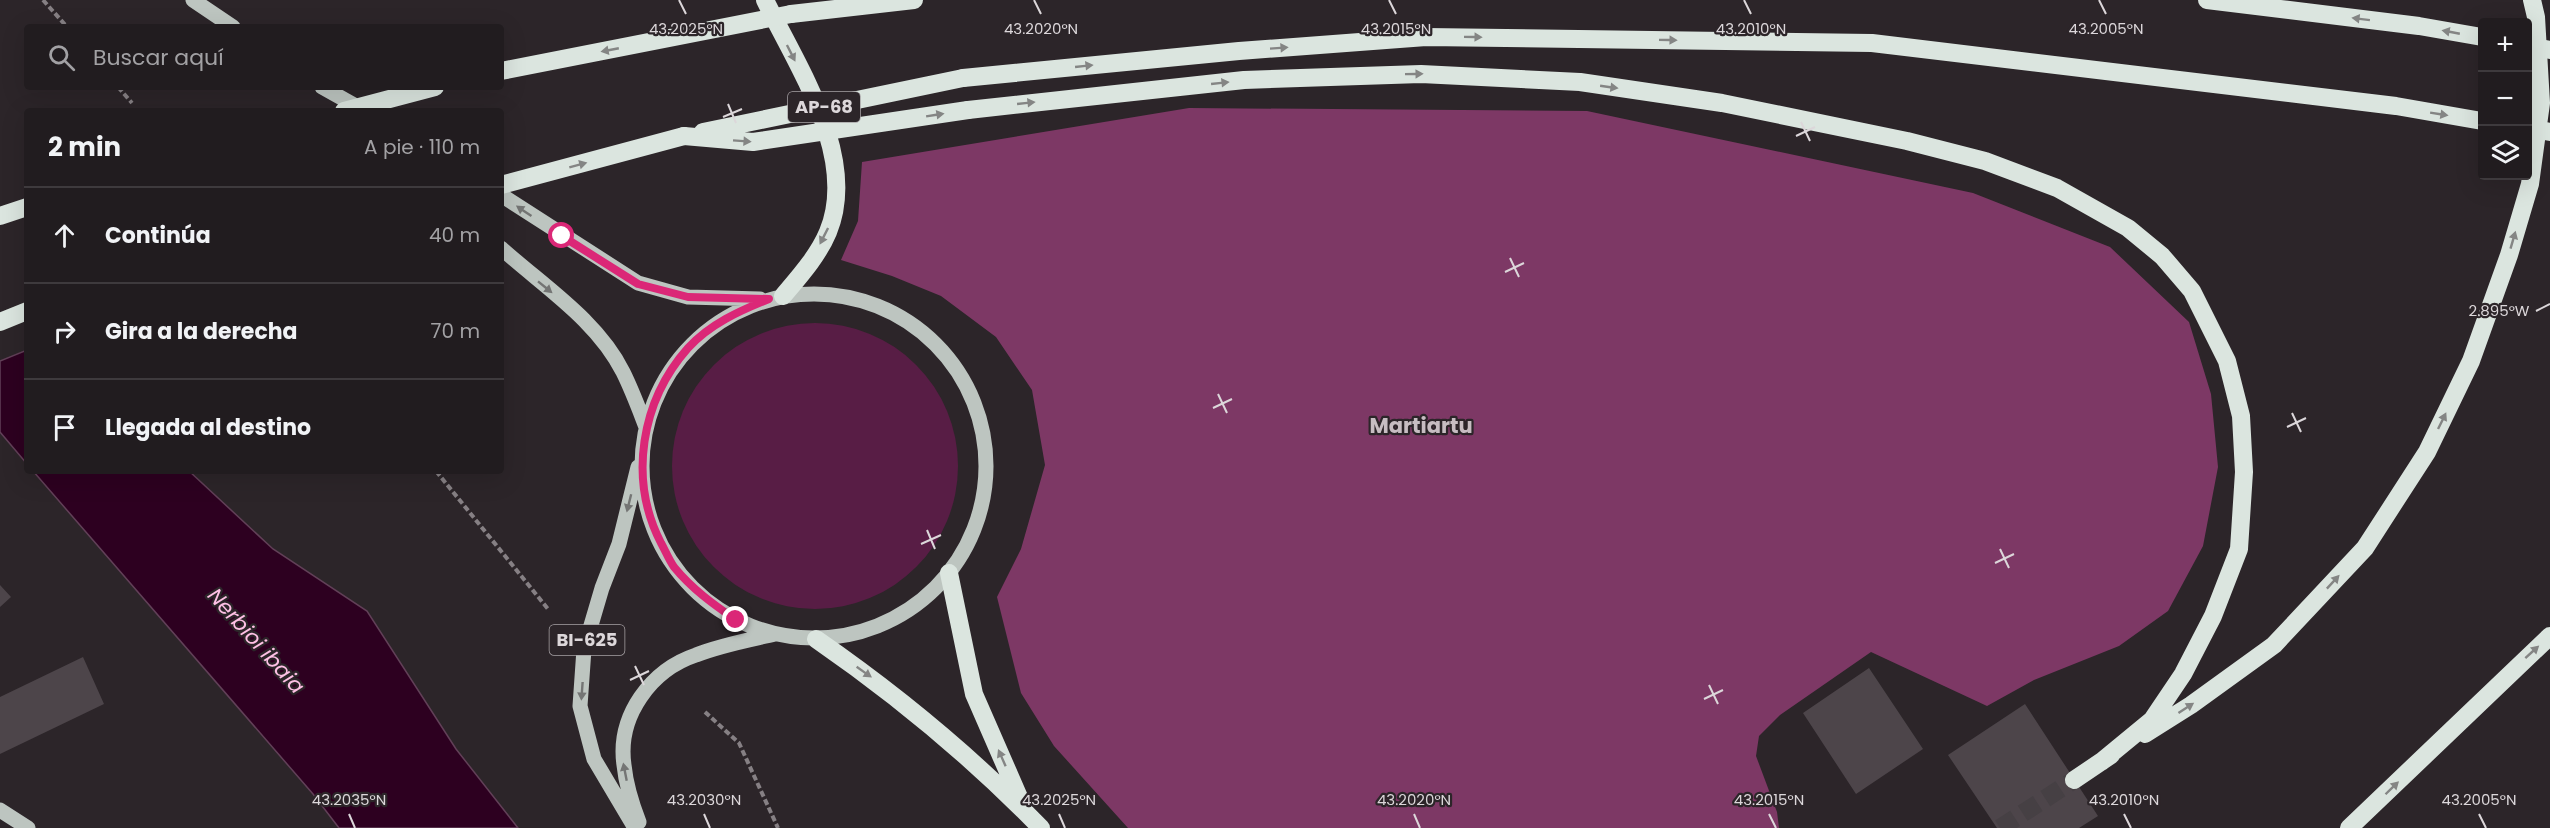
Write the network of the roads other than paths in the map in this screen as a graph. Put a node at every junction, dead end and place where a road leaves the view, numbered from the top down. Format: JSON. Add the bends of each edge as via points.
{"nodes":[{"id":1,"x":193,"y":0,"type":"edge"},
{"id":2,"x":765,"y":0,"type":"edge"},
{"id":3,"x":817,"y":0,"type":"edge"},
{"id":4,"x":914,"y":0,"type":"edge"},
{"id":5,"x":2207,"y":0,"type":"edge"},
{"id":6,"x":2532,"y":0,"type":"edge"},
{"id":7,"x":791,"y":14,"type":"junction"},
{"id":8,"x":229,"y":24,"type":"edge"},
{"id":9,"x":2478,"y":37,"type":"edge"},
{"id":10,"x":2532,"y":47,"type":"edge"},
{"id":11,"x":2550,"y":50,"type":"edge"},
{"id":12,"x":504,"y":70,"type":"edge"},
{"id":13,"x":323,"y":90,"type":"edge"},
{"id":14,"x":326,"y":90,"type":"edge"},
{"id":15,"x":424,"y":90,"type":"edge"},
{"id":16,"x":342,"y":108,"type":"edge"},
{"id":17,"x":356,"y":108,"type":"edge"},
{"id":18,"x":360,"y":108,"type":"edge"},
{"id":19,"x":2478,"y":120,"type":"edge"},
{"id":20,"x":2532,"y":129,"type":"edge"},
{"id":21,"x":2550,"y":132,"type":"edge"},
{"id":22,"x":684,"y":136,"type":"junction"},
{"id":23,"x":504,"y":184,"type":"edge"},
{"id":24,"x":504,"y":197,"type":"edge"},
{"id":25,"x":24,"y":208,"type":"edge"},
{"id":26,"x":0,"y":216,"type":"edge"},
{"id":27,"x":504,"y":250,"type":"edge"},
{"id":28,"x":776,"y":298,"type":"junction"},
{"id":29,"x":24,"y":312,"type":"edge"},
{"id":30,"x":0,"y":322,"type":"edge"},
{"id":31,"x":646,"y":427,"type":"junction"},
{"id":32,"x":643,"y":446,"type":"junction"},
{"id":33,"x":949,"y":573,"type":"junction"},
{"id":34,"x":776,"y":634,"type":"junction"},
{"id":35,"x":2550,"y":636,"type":"edge"},
{"id":36,"x":816,"y":639,"type":"junction"},
{"id":37,"x":2101,"y":762,"type":"junction"},
{"id":38,"x":2074,"y":780,"type":"tunnel mouth"},
{"id":39,"x":0,"y":810,"type":"edge"},
{"id":40,"x":1025,"y":812,"type":"junction"},
{"id":41,"x":28,"y":828,"type":"edge"},
{"id":42,"x":635,"y":828,"type":"edge"},
{"id":43,"x":640,"y":828,"type":"edge"},
{"id":44,"x":1041,"y":828,"type":"edge"},
{"id":45,"x":2349,"y":828,"type":"edge"}],
"edges":[{"from":1,"to":8,"type":"main road"},
{"from":2,"to":28,"type":"highway","one_way":true,"via":[[818,105],[834,154],[836,201],[828,233],[808,266]]},
{"from":3,"to":7,"type":"highway"},
{"from":4,"to":7,"type":"highway"},
{"from":9,"to":5,"type":"highway","one_way":true,"via":[[2419,26]]},
{"from":37,"to":6,"type":"highway","one_way":true,"via":[[2191,705],[2274,645],[2365,548],[2427,452],[2471,361],[2530,184],[2541,103]]},
{"from":7,"to":12,"type":"highway","one_way":true,"bridge":true},
{"from":10,"to":11,"type":"highway","bridge":true},
{"from":13,"to":16,"type":"main road"},
{"from":14,"to":18,"type":"main road"},
{"from":15,"to":17,"type":"highway","bridge":true},
{"from":22,"to":19,"type":"highway","number":"AP-68","one_way":true,"bridge":true,"via":[[963,78],[1426,37],[1872,43],[2396,106]]},
{"from":20,"to":21,"type":"highway","bridge":true},
{"from":23,"to":22,"type":"highway","number":"AP-68","one_way":true},
{"from":22,"to":37,"type":"highway","one_way":true,"bridge":true,"via":[[753,142],[968,110],[1244,80],[1421,74],[1580,82],[1722,104],[1952,152],[2057,188],[2128,228],[2162,256],[2192,291],[2227,361],[2241,416],[2244,472],[2239,549],[2213,615],[2183,674],[2152,720]]},
{"from":28,"to":24,"type":"main road","number":"BI-625","one_way":true,"via":[[688,297],[638,284]]},
{"from":25,"to":26,"type":"highway"},
{"from":27,"to":31,"type":"main road","one_way":true,"via":[[573,308],[598,335],[623,371]]},
{"from":28,"to":31,"type":"main road","number":"BI-625","via":[[740,310],[690,346],[670,370]]},
{"from":28,"to":33,"type":"main road","number":"BI-625","via":[[824,294],[865,301],[903,319],[936,345],[961,378],[978,416],[986,456],[983,498],[971,538]]},
{"from":29,"to":30,"type":"highway"},
{"from":31,"to":32,"type":"main road","number":"BI-625"},
{"from":32,"to":34,"type":"main road","number":"BI-625","via":[[644,488],[654,529],[673,565],[702,596],[736,620]]},
{"from":32,"to":42,"type":"main road","number":"BI-625","one_way":true,"via":[[585,649],[580,706],[594,759]]},
{"from":33,"to":36,"type":"main road","number":"BI-625","via":[[922,601],[890,621],[854,634]]},
{"from":40,"to":33,"type":"highway","one_way":true,"via":[[974,694]]},
{"from":34,"to":36,"type":"main road","number":"BI-625"},
{"from":43,"to":34,"type":"main road","number":"BI-625","one_way":true,"via":[[623,763],[625,737],[643,690],[665,670],[694,655]]},
{"from":45,"to":35,"type":"highway","one_way":true},
{"from":36,"to":40,"type":"highway","one_way":true,"via":[[877,680],[925,719]]},
{"from":37,"to":38,"type":"highway"},
{"from":39,"to":41,"type":"main road"},
{"from":40,"to":44,"type":"highway"}]}
